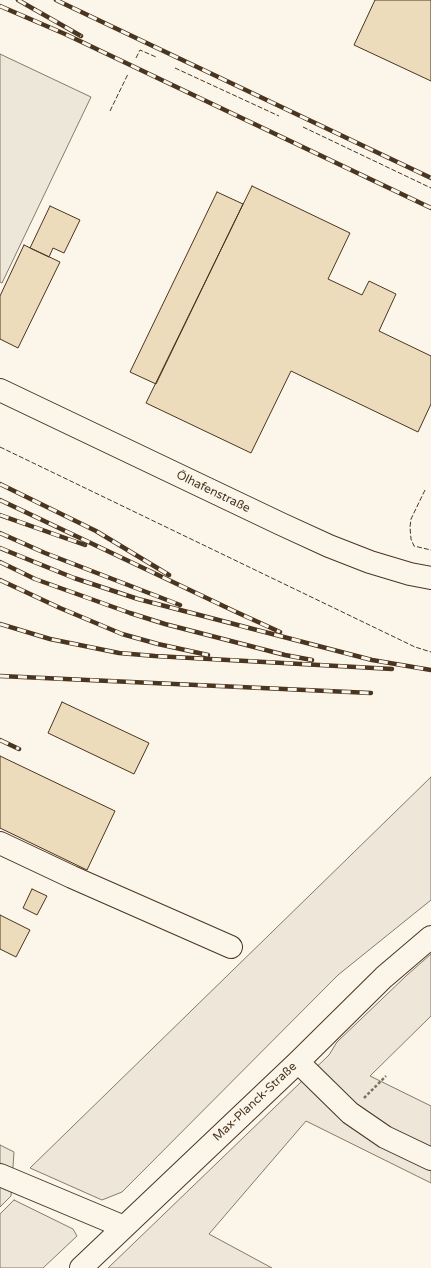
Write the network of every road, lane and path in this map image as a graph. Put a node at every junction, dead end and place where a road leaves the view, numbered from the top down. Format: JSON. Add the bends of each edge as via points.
{"nodes":[{"id":1,"x":0,"y":390,"type":"edge"},
{"id":2,"x":431,"y":578,"type":"edge"},
{"id":3,"x":0,"y":843,"type":"edge"},
{"id":4,"x":431,"y":937,"type":"edge"},
{"id":5,"x":231,"y":947,"type":"dead end"},
{"id":6,"x":298,"y":1062,"type":"junction"},
{"id":7,"x":386,"y":1076,"type":"dead end"},
{"id":8,"x":350,"y":1113,"type":"junction"},
{"id":9,"x":431,"y":1160,"type":"edge"},
{"id":10,"x":0,"y":1175,"type":"edge"},
{"id":11,"x":124,"y":1227,"type":"junction"},
{"id":12,"x":81,"y":1268,"type":"edge"}],
"edges":[{"from":1,"to":2,"type":"street","name":"Ölhafenstraße","via":[[329,546],[370,562]]},
{"from":3,"to":5,"type":"street"},
{"from":4,"to":6,"type":"street","name":"Max-Planck-Straße","via":[[384,977]]},
{"from":6,"to":8,"type":"street"},
{"from":6,"to":11,"type":"street","name":"Max-Planck-Straße"},
{"from":7,"to":8,"type":"path"},
{"from":8,"to":9,"type":"street","via":[[385,1138]]},
{"from":10,"to":11,"type":"street"},
{"from":11,"to":12,"type":"street","name":"Max-Planck-Straße"}]}
